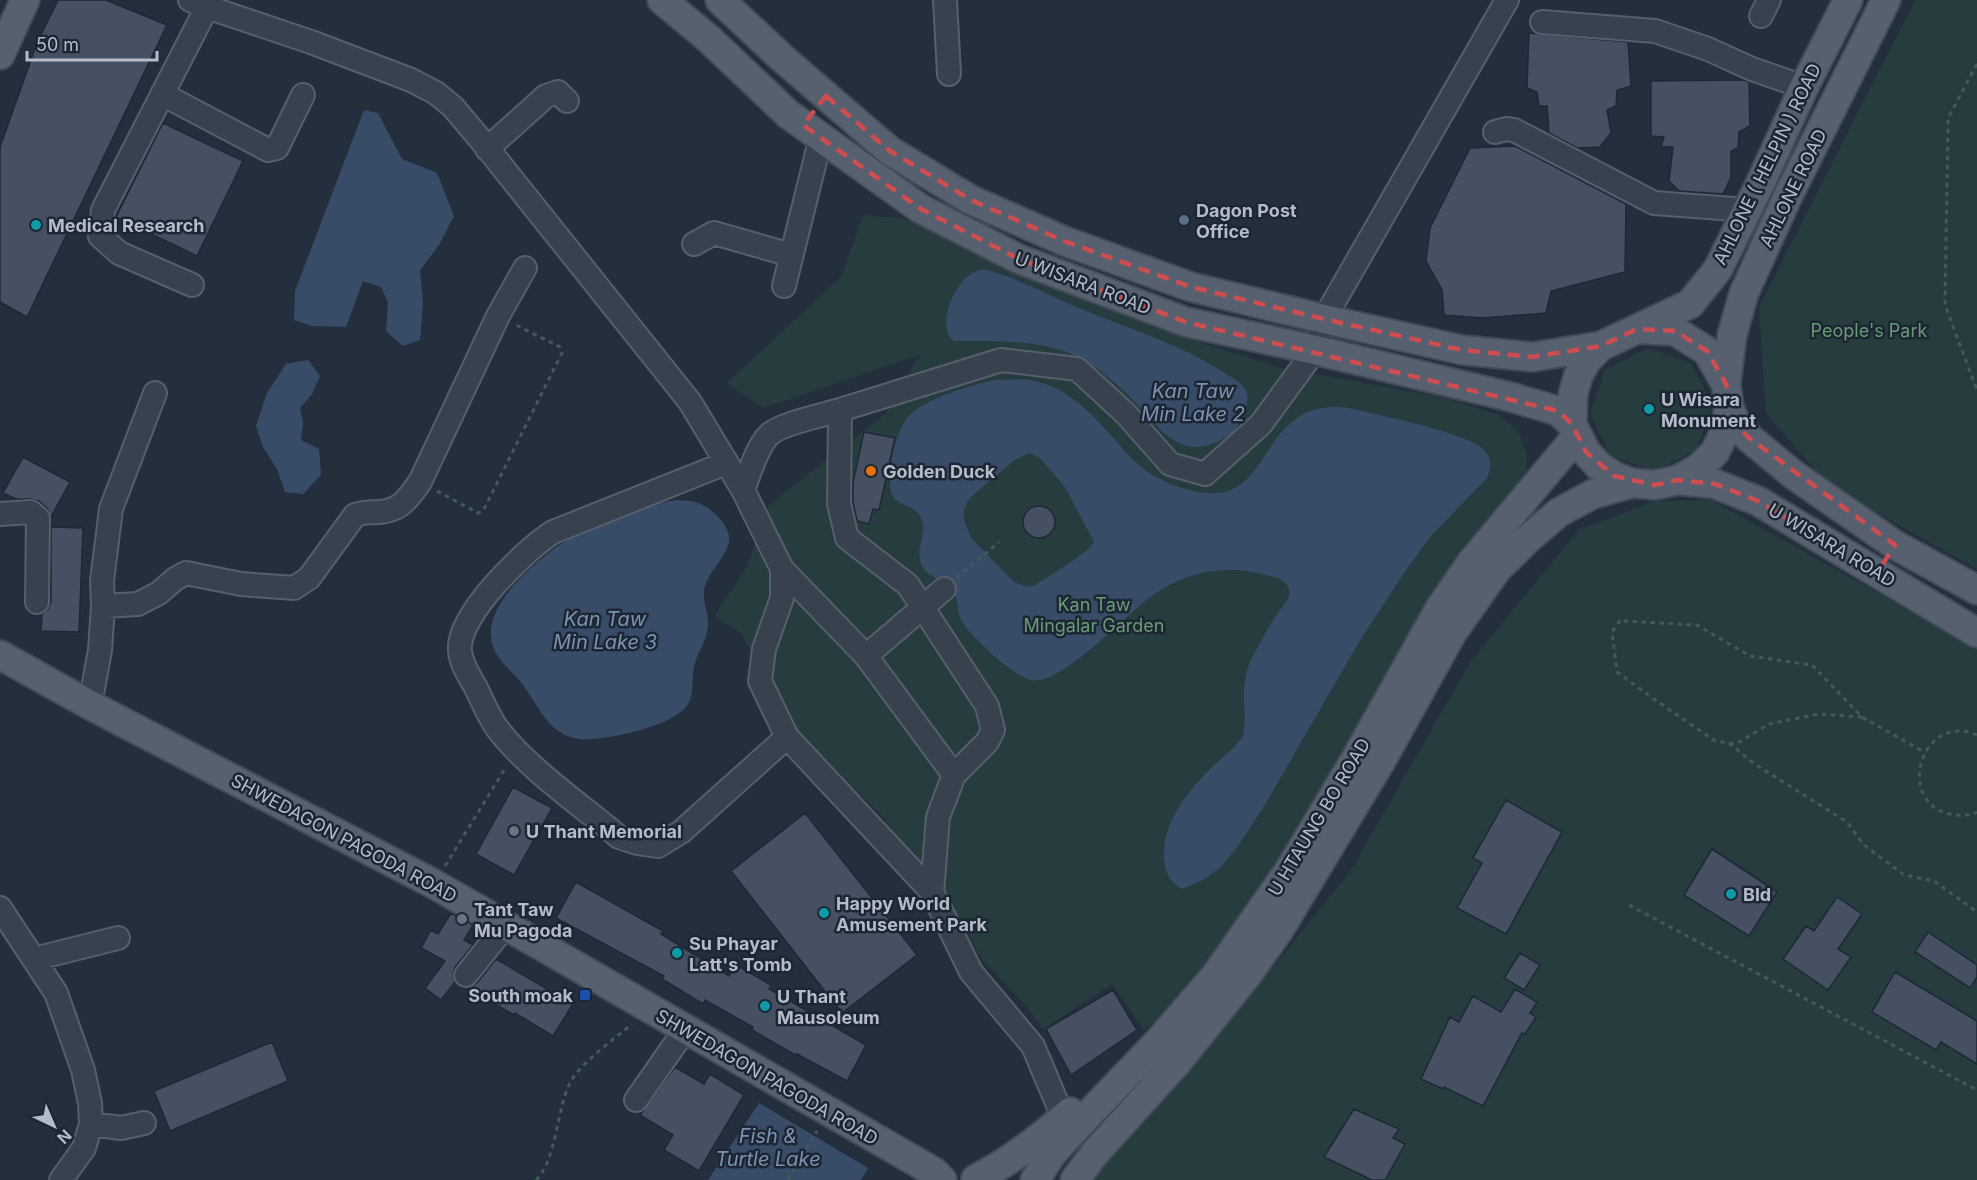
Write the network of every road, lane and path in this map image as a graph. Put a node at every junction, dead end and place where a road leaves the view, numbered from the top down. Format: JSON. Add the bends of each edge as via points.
{"nodes":[{"id":1,"x":25,"y":0,"type":"edge"},
{"id":2,"x":662,"y":0,"type":"edge"},
{"id":3,"x":720,"y":0,"type":"edge"},
{"id":4,"x":945,"y":0,"type":"edge"},
{"id":5,"x":1507,"y":0,"type":"edge"},
{"id":6,"x":1848,"y":0,"type":"edge"},
{"id":7,"x":1886,"y":0,"type":"edge"},
{"id":8,"x":198,"y":4,"type":"edge"},
{"id":9,"x":1542,"y":22,"type":"dead end"},
{"id":10,"x":0,"y":55,"type":"edge"},
{"id":11,"x":1977,"y":64,"type":"edge"},
{"id":12,"x":949,"y":74,"type":"dead end"},
{"id":13,"x":1804,"y":87,"type":"junction"},
{"id":14,"x":162,"y":94,"type":"junction"},
{"id":15,"x":303,"y":95,"type":"dead end"},
{"id":16,"x":826,"y":96,"type":"junction"},
{"id":17,"x":567,"y":101,"type":"dead end"},
{"id":18,"x":812,"y":131,"type":"junction"},
{"id":19,"x":1495,"y":132,"type":"dead end"},
{"id":20,"x":487,"y":149,"type":"junction"},
{"id":21,"x":987,"y":207,"type":"junction"},
{"id":22,"x":1747,"y":210,"type":"junction"},
{"id":23,"x":973,"y":236,"type":"junction"},
{"id":24,"x":694,"y":244,"type":"dead end"},
{"id":25,"x":791,"y":255,"type":"junction"},
{"id":26,"x":525,"y":268,"type":"dead end"},
{"id":27,"x":192,"y":285,"type":"dead end"},
{"id":28,"x":784,"y":286,"type":"dead end"},
{"id":29,"x":498,"y":316,"type":"junction"},
{"id":30,"x":1324,"y":319,"type":"junction"},
{"id":31,"x":1637,"y":329,"type":"junction"},
{"id":32,"x":1600,"y":346,"type":"junction"},
{"id":33,"x":1315,"y":350,"type":"junction"},
{"id":34,"x":1977,"y":390,"type":"edge"},
{"id":35,"x":154,"y":393,"type":"dead end"},
{"id":36,"x":1728,"y":396,"type":"junction"},
{"id":37,"x":840,"y":410,"type":"junction"},
{"id":38,"x":1575,"y":430,"type":"junction"},
{"id":39,"x":726,"y":463,"type":"junction"},
{"id":40,"x":1678,"y":480,"type":"junction"},
{"id":41,"x":420,"y":482,"type":"junction"},
{"id":42,"x":1632,"y":483,"type":"junction"},
{"id":43,"x":743,"y":490,"type":"junction"},
{"id":44,"x":0,"y":514,"type":"edge"},
{"id":45,"x":999,"y":542,"type":"dead end"},
{"id":46,"x":1895,"y":545,"type":"junction"},
{"id":47,"x":782,"y":569,"type":"junction"},
{"id":48,"x":1877,"y":573,"type":"junction"},
{"id":49,"x":944,"y":589,"type":"joint"},
{"id":50,"x":1977,"y":590,"type":"edge"},
{"id":51,"x":37,"y":602,"type":"dead end"},
{"id":52,"x":103,"y":606,"type":"junction"},
{"id":53,"x":924,"y":606,"type":"junction"},
{"id":54,"x":1977,"y":633,"type":"edge"},
{"id":55,"x":0,"y":655,"type":"edge"},
{"id":56,"x":866,"y":656,"type":"junction"},
{"id":57,"x":90,"y":705,"type":"junction"},
{"id":58,"x":1862,"y":717,"type":"junction"},
{"id":59,"x":1977,"y":735,"type":"edge"},
{"id":60,"x":787,"y":737,"type":"junction"},
{"id":61,"x":1728,"y":742,"type":"junction"},
{"id":62,"x":516,"y":750,"type":"junction"},
{"id":63,"x":1924,"y":752,"type":"junction"},
{"id":64,"x":954,"y":775,"type":"junction"},
{"id":65,"x":1977,"y":812,"type":"edge"},
{"id":66,"x":452,"y":856,"type":"dead end"},
{"id":67,"x":932,"y":892,"type":"junction"},
{"id":68,"x":1629,"y":905,"type":"dead end"},
{"id":69,"x":0,"y":908,"type":"edge"},
{"id":70,"x":1977,"y":912,"type":"edge"},
{"id":71,"x":506,"y":925,"type":"junction"},
{"id":72,"x":118,"y":938,"type":"dead end"},
{"id":73,"x":34,"y":959,"type":"junction"},
{"id":74,"x":466,"y":975,"type":"dead end"},
{"id":75,"x":649,"y":1010,"type":"junction"},
{"id":76,"x":685,"y":1030,"type":"junction"},
{"id":77,"x":1977,"y":1090,"type":"edge"},
{"id":78,"x":636,"y":1100,"type":"dead end"},
{"id":79,"x":144,"y":1123,"type":"dead end"},
{"id":80,"x":91,"y":1124,"type":"junction"},
{"id":81,"x":1065,"y":1126,"type":"junction"},
{"id":82,"x":817,"y":1131,"type":"dead end"},
{"id":83,"x":938,"y":1176,"type":"edge"},
{"id":84,"x":61,"y":1180,"type":"edge"},
{"id":85,"x":536,"y":1180,"type":"edge"},
{"id":86,"x":788,"y":1180,"type":"edge"},
{"id":87,"x":976,"y":1180,"type":"edge"},
{"id":88,"x":1035,"y":1180,"type":"edge"},
{"id":89,"x":1075,"y":1180,"type":"edge"}],
"edges":[{"from":1,"to":10,"type":"main road"},
{"from":2,"to":18,"type":"main road","name":"U WISARA ROAD"},
{"from":3,"to":16,"type":"main road","name":"U WISARA ROAD"},
{"from":4,"to":12,"type":"street"},
{"from":5,"to":30,"type":"street"},
{"from":6,"to":13,"type":"main road","name":"AHLONE ( HELPIN ) ROAD"},
{"from":7,"to":36,"type":"main road","name":"AHLONE ROAD","via":[[1744,293],[1732,336]]},
{"from":8,"to":14,"type":"street"},
{"from":8,"to":20,"type":"street","via":[[411,80],[453,107]]},
{"from":9,"to":13,"type":"street","via":[[1655,31]]},
{"from":11,"to":34,"type":"path","via":[[1948,118],[1945,305]]},
{"from":13,"to":22,"type":"main road","name":"AHLONE ( HELPIN ) ROAD"},
{"from":14,"to":15,"type":"street","via":[[267,150],[277,148]]},
{"from":14,"to":27,"type":"street","via":[[115,166],[100,236],[119,253]]},
{"from":16,"to":18,"type":"main road"},
{"from":16,"to":21,"type":"main road","name":"U WISARA ROAD","via":[[890,151]]},
{"from":17,"to":20,"type":"street","via":[[558,92],[546,96]]},
{"from":18,"to":23,"type":"main road","name":"U WISARA ROAD","via":[[921,208]]},
{"from":18,"to":25,"type":"street"},
{"from":19,"to":22,"type":"street","via":[[1514,130],[1654,203]]},
{"from":20,"to":39,"type":"street","via":[[690,402]]},
{"from":21,"to":23,"type":"main road"},
{"from":21,"to":30,"type":"main road","name":"U WISARA ROAD","via":[[1064,241],[1191,287]]},
{"from":22,"to":31,"type":"main road","name":"AHLONE ( HELPIN ) ROAD","via":[[1718,269],[1690,304]]},
{"from":23,"to":33,"type":"main road","name":"U WISARA ROAD","via":[[1019,260],[1186,322]]},
{"from":24,"to":25,"type":"street","via":[[714,233]]},
{"from":25,"to":28,"type":"street"},
{"from":26,"to":29,"type":"street"},
{"from":29,"to":41,"type":"street"},
{"from":29,"to":41,"type":"path","via":[[560,347],[562,353],[483,511],[478,513]]},
{"from":30,"to":32,"type":"main road","name":"U WISARA ROAD","via":[[1462,350],[1532,357]]},
{"from":30,"to":33,"type":"street"},
{"from":31,"to":32,"type":"main road"},
{"from":31,"to":36,"type":"main road","via":[[1675,331],[1707,351]]},
{"from":32,"to":38,"type":"main road","via":[[1578,376],[1573,395]]},
{"from":33,"to":37,"type":"street","via":[[1261,424],[1205,474],[1170,464],[1126,414],[1077,369],[1001,360]]},
{"from":33,"to":38,"type":"main road","name":"U WISARA ROAD","via":[[1558,411]]},
{"from":35,"to":52,"type":"street","via":[[111,509],[102,581]]},
{"from":36,"to":40,"type":"main road","via":[[1725,431],[1715,452],[1699,468]]},
{"from":36,"to":46,"type":"main road","name":"U WISARA ROAD","via":[[1736,424],[1749,438],[1794,475]]},
{"from":37,"to":43,"type":"street","via":[[769,434]]},
{"from":37,"to":53,"type":"street","via":[[839,504],[847,538],[908,585]]},
{"from":38,"to":42,"type":"main road","via":[[1586,452],[1599,466]]},
{"from":38,"to":81,"type":"main road","name":"U HTAUNG BO ROAD","via":[[1440,608],[1296,859],[1216,975],[1159,1041]]},
{"from":39,"to":43,"type":"street"},
{"from":39,"to":62,"type":"street","via":[[553,532],[480,600],[459,649],[498,730]]},
{"from":40,"to":42,"type":"main road","via":[[1655,485]]},
{"from":40,"to":48,"type":"main road","name":"U WISARA ROAD","via":[[1715,484],[1758,501]]},
{"from":41,"to":52,"type":"street","via":[[397,509],[355,515],[309,578],[294,588],[241,584],[186,573],[138,604]]},
{"from":42,"to":89,"type":"main road","name":"U HTAUNG BO ROAD","via":[[1593,494],[1558,513],[1497,569],[1452,633],[1381,761],[1279,930],[1179,1060]]},
{"from":43,"to":47,"type":"street"},
{"from":44,"to":51,"type":"street","via":[[31,512],[38,518]]},
{"from":45,"to":49,"type":"path"},
{"from":46,"to":48,"type":"main road"},
{"from":46,"to":50,"type":"main road","name":"U WISARA ROAD"},
{"from":47,"to":56,"type":"street"},
{"from":47,"to":60,"type":"street","via":[[782,598],[764,649],[760,681]]},
{"from":48,"to":54,"type":"main road","name":"U WISARA ROAD"},
{"from":49,"to":53,"type":"street"},
{"from":52,"to":57,"type":"street"},
{"from":53,"to":56,"type":"street"},
{"from":53,"to":64,"type":"street","via":[[987,706],[993,729],[987,742]]},
{"from":55,"to":57,"type":"main road","name":"SHWEDAGON PAGODA ROAD"},
{"from":56,"to":64,"type":"street"},
{"from":57,"to":71,"type":"main road","name":"SHWEDAGON PAGODA ROAD"},
{"from":58,"to":61,"type":"path","via":[[1818,714],[1769,724],[1736,744]]},
{"from":58,"to":61,"type":"path","via":[[1812,665],[1750,656],[1697,625],[1621,619],[1612,632],[1617,672],[1715,741]]},
{"from":58,"to":63,"type":"path"},
{"from":59,"to":63,"type":"path","via":[[1957,731],[1944,735]]},
{"from":60,"to":62,"type":"street","via":[[681,832],[658,846],[619,837]]},
{"from":60,"to":67,"type":"street"},
{"from":61,"to":70,"type":"path","via":[[1756,765],[1847,822],[1864,845],[1904,875],[1934,882]]},
{"from":62,"to":66,"type":"path"},
{"from":63,"to":65,"type":"path","via":[[1919,781],[1932,805],[1959,816]]},
{"from":64,"to":67,"type":"street","via":[[938,817]]},
{"from":67,"to":81,"type":"street","via":[[971,972],[1033,1046]]},
{"from":68,"to":77,"type":"path"},
{"from":69,"to":73,"type":"street"},
{"from":71,"to":74,"type":"street"},
{"from":71,"to":75,"type":"main road","name":"SHWEDAGON PAGODA ROAD"},
{"from":72,"to":73,"type":"street"},
{"from":73,"to":80,"type":"street","via":[[56,993],[83,1070]]},
{"from":75,"to":76,"type":"main road","name":"SHWEDAGON PAGODA ROAD"},
{"from":75,"to":85,"type":"path","via":[[569,1084],[548,1160]]},
{"from":76,"to":78,"type":"street"},
{"from":76,"to":83,"type":"main road","name":"SHWEDAGON PAGODA ROAD"},
{"from":79,"to":80,"type":"street","via":[[121,1128]]},
{"from":80,"to":84,"type":"street","via":[[84,1148]]},
{"from":81,"to":87,"type":"main road"},
{"from":81,"to":88,"type":"main road","name":"U HTAUNG BO ROAD"},
{"from":82,"to":86,"type":"path"},
{"from":83,"to":87,"type":"main road","name":"SHWEDAGON PAGODA ROAD"}]}
